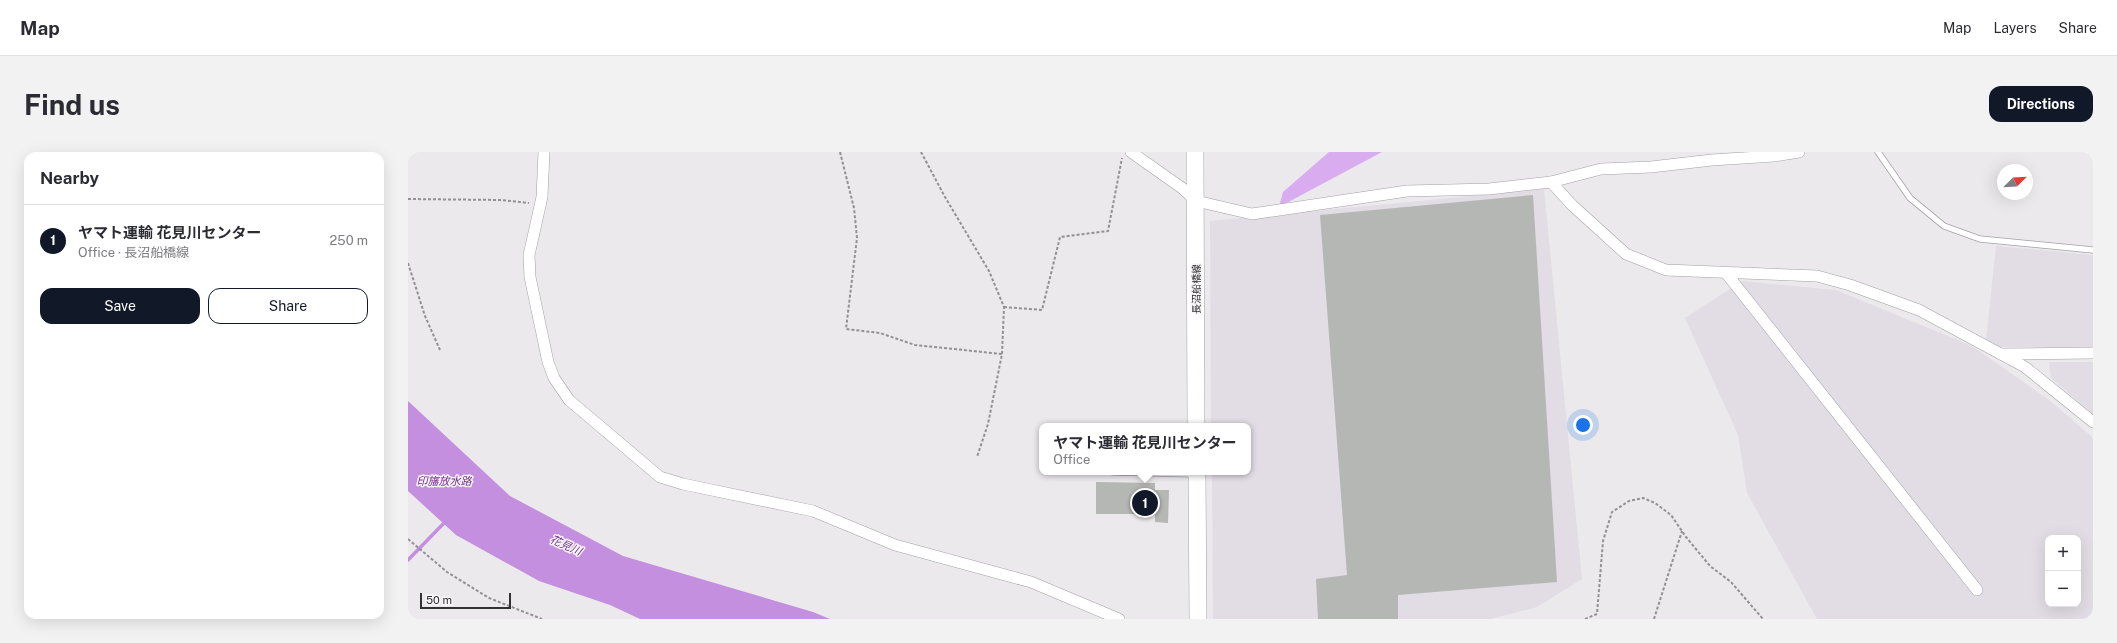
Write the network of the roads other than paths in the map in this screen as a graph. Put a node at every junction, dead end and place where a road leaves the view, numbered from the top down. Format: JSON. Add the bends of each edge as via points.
{"nodes":[{"id":1,"x":544,"y":152,"type":"edge"},
{"id":2,"x":1131,"y":152,"type":"edge"},
{"id":3,"x":1195,"y":152,"type":"edge"},
{"id":4,"x":1799,"y":152,"type":"edge"},
{"id":5,"x":1878,"y":152,"type":"edge"},
{"id":6,"x":1551,"y":182,"type":"junction"},
{"id":7,"x":1196,"y":201,"type":"junction"},
{"id":8,"x":2093,"y":250,"type":"edge"},
{"id":9,"x":1726,"y":273,"type":"junction"},
{"id":10,"x":2093,"y":353,"type":"edge"},
{"id":11,"x":1998,"y":354,"type":"junction"},
{"id":12,"x":2093,"y":422,"type":"edge"},
{"id":13,"x":1196,"y":423,"type":"edge"},
{"id":14,"x":1197,"y":475,"type":"edge"},
{"id":15,"x":1977,"y":590,"type":"dead end"},
{"id":16,"x":1195,"y":618,"type":"edge"},
{"id":17,"x":1119,"y":619,"type":"edge"}],
"edges":[{"from":1,"to":17,"type":"street","via":[[541,205],[529,256],[530,277],[548,362],[554,378],[569,400],[660,477],[813,511],[894,544],[1031,582]]},
{"from":2,"to":7,"type":"street"},
{"from":3,"to":7,"type":"main road","name":"長沼船橋線"},
{"from":4,"to":6,"type":"street","via":[[1651,167],[1601,169]]},
{"from":5,"to":8,"type":"lane","via":[[1910,198],[1944,226],[1980,239]]},
{"from":6,"to":7,"type":"street","via":[[1489,189],[1407,191],[1252,214]]},
{"from":6,"to":9,"type":"street","via":[[1572,205],[1626,254],[1666,270]]},
{"from":7,"to":13,"type":"main road","name":"長沼船橋線"},
{"from":9,"to":11,"type":"street","via":[[1817,276],[1850,284],[1918,310]]},
{"from":9,"to":15,"type":"street"},
{"from":10,"to":11,"type":"street"},
{"from":11,"to":12,"type":"street","via":[[2025,367]]},
{"from":14,"to":16,"type":"main road"}]}
